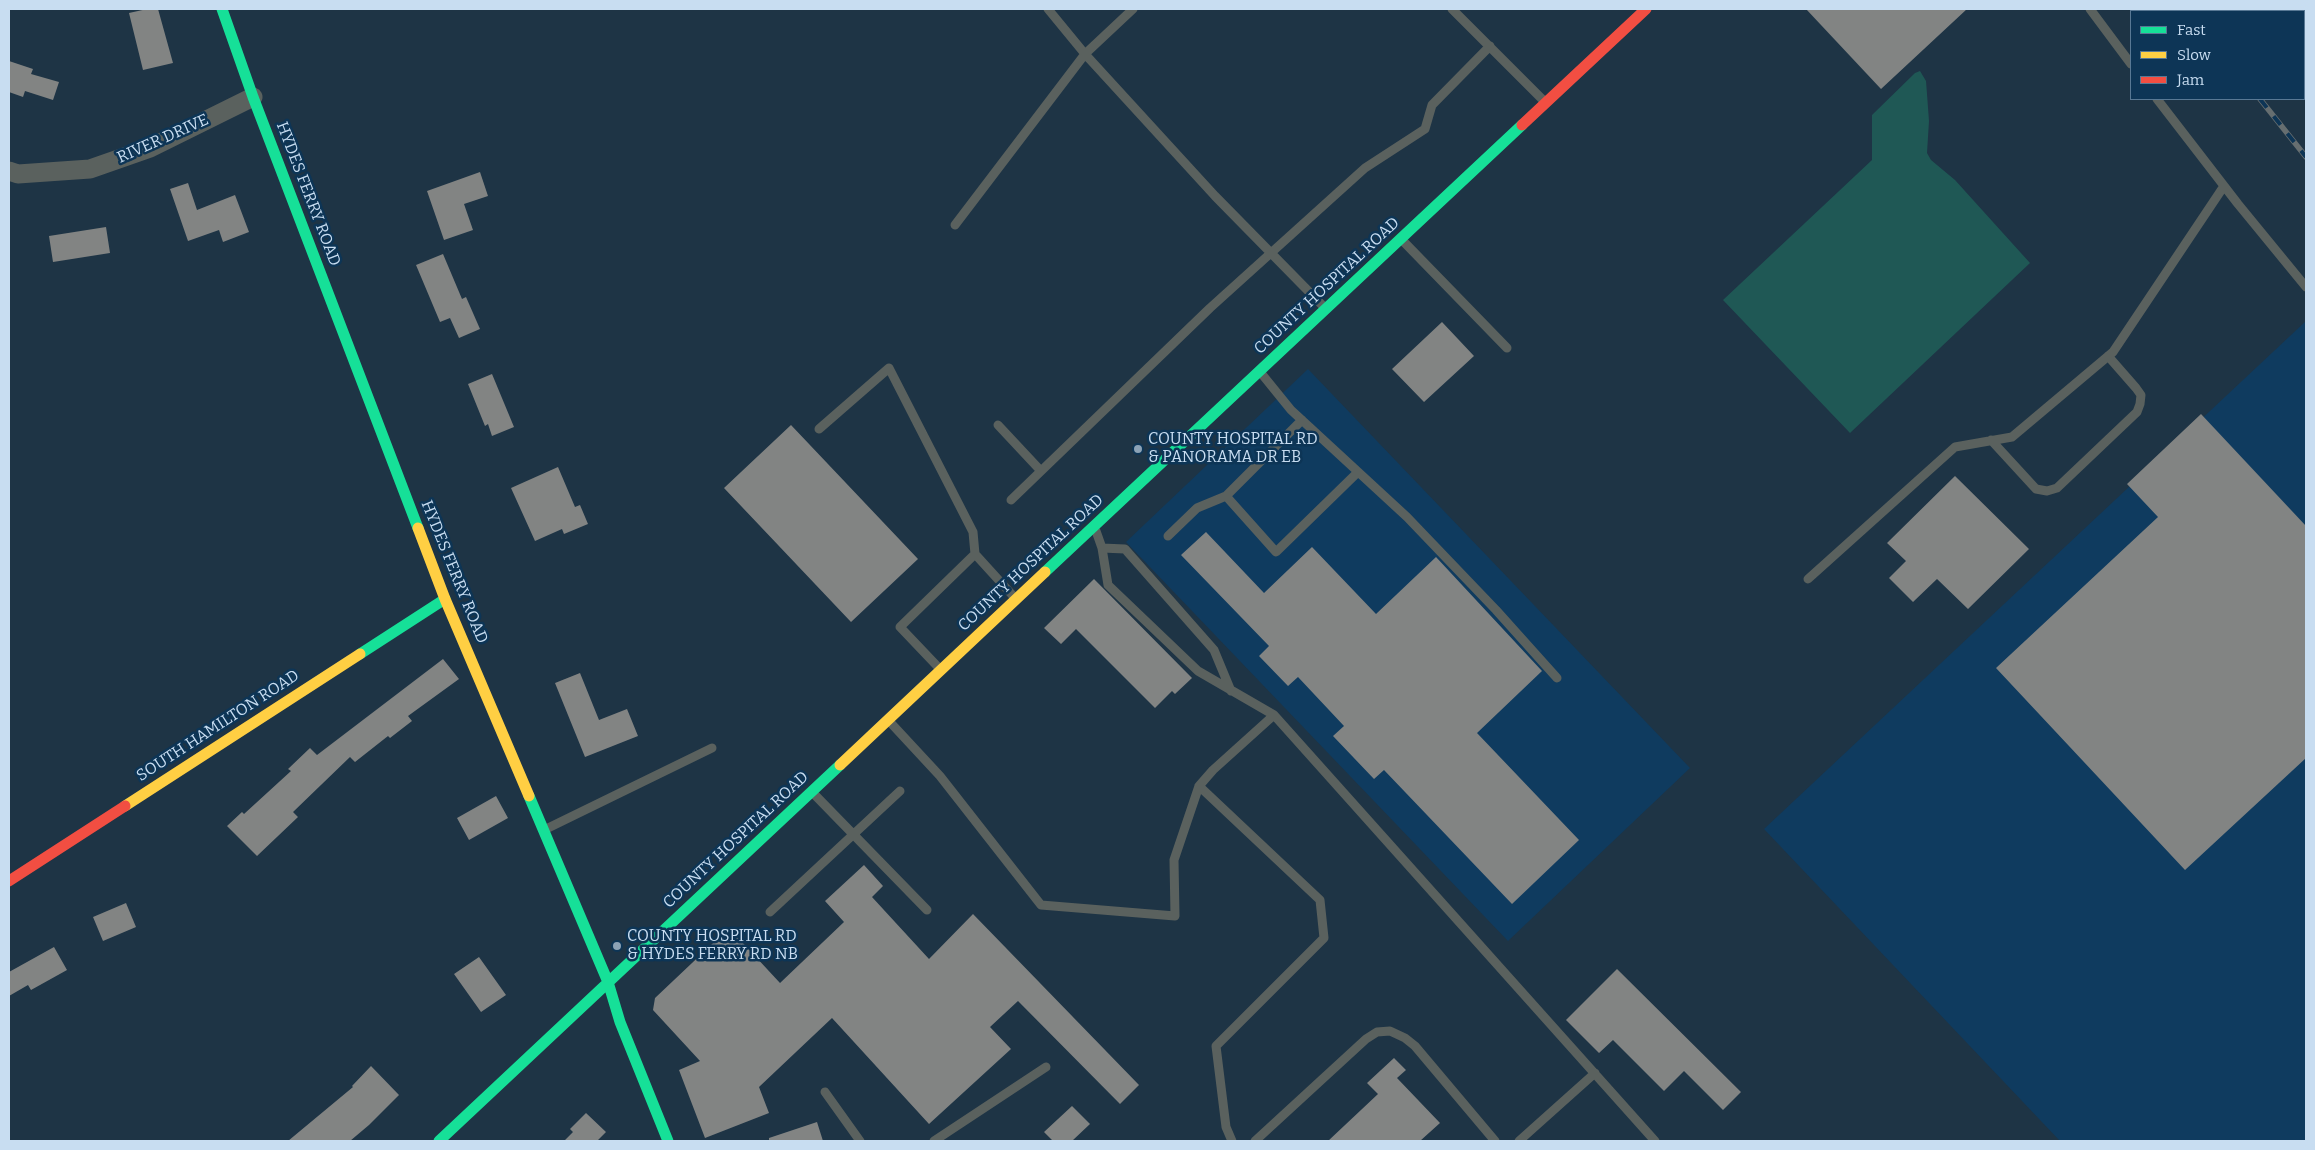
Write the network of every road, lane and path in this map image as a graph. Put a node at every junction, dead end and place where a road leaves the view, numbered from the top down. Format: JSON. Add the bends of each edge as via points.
{"nodes":[{"id":1,"x":222,"y":9,"type":"edge"},
{"id":2,"x":1048,"y":9,"type":"edge"},
{"id":3,"x":1133,"y":9,"type":"edge"},
{"id":4,"x":1452,"y":9,"type":"edge"},
{"id":5,"x":1646,"y":9,"type":"edge"},
{"id":6,"x":2090,"y":9,"type":"edge"},
{"id":7,"x":1490,"y":46,"type":"junction"},
{"id":8,"x":1084,"y":54,"type":"junction"},
{"id":9,"x":2130,"y":63,"type":"edge"},
{"id":10,"x":253,"y":97,"type":"junction"},
{"id":11,"x":2158,"y":100,"type":"edge"},
{"id":12,"x":1546,"y":103,"type":"junction"},
{"id":13,"x":9,"y":171,"type":"edge"},
{"id":14,"x":2224,"y":186,"type":"junction"},
{"id":15,"x":955,"y":225,"type":"dead end"},
{"id":16,"x":1401,"y":239,"type":"junction"},
{"id":17,"x":1272,"y":254,"type":"junction"},
{"id":18,"x":2306,"y":288,"type":"edge"},
{"id":19,"x":1326,"y":309,"type":"junction"},
{"id":20,"x":1507,"y":348,"type":"dead end"},
{"id":21,"x":2108,"y":356,"type":"junction"},
{"id":22,"x":1259,"y":371,"type":"junction"},
{"id":23,"x":1302,"y":420,"type":"junction"},
{"id":24,"x":998,"y":425,"type":"dead end"},
{"id":25,"x":819,"y":429,"type":"dead end"},
{"id":26,"x":1991,"y":440,"type":"junction"},
{"id":27,"x":1041,"y":471,"type":"junction"},
{"id":28,"x":1358,"y":472,"type":"junction"},
{"id":29,"x":1226,"y":496,"type":"junction"},
{"id":30,"x":1011,"y":500,"type":"dead end"},
{"id":31,"x":1094,"y":526,"type":"junction"},
{"id":32,"x":1168,"y":536,"type":"dead end"},
{"id":33,"x":1102,"y":548,"type":"junction"},
{"id":34,"x":975,"y":554,"type":"junction"},
{"id":35,"x":1808,"y":579,"type":"dead end"},
{"id":36,"x":445,"y":599,"type":"junction"},
{"id":37,"x":1016,"y":599,"type":"junction"},
{"id":38,"x":941,"y":670,"type":"junction"},
{"id":39,"x":1557,"y":678,"type":"dead end"},
{"id":40,"x":1231,"y":691,"type":"junction"},
{"id":41,"x":1274,"y":715,"type":"junction"},
{"id":42,"x":888,"y":720,"type":"junction"},
{"id":43,"x":712,"y":748,"type":"dead end"},
{"id":44,"x":1199,"y":786,"type":"junction"},
{"id":45,"x":811,"y":791,"type":"junction"},
{"id":46,"x":900,"y":791,"type":"dead end"},
{"id":47,"x":544,"y":830,"type":"junction"},
{"id":48,"x":854,"y":835,"type":"junction"},
{"id":49,"x":9,"y":881,"type":"edge"},
{"id":50,"x":927,"y":910,"type":"dead end"},
{"id":51,"x":770,"y":912,"type":"dead end"},
{"id":52,"x":608,"y":982,"type":"junction"},
{"id":53,"x":1046,"y":1066,"type":"dead end"},
{"id":54,"x":1595,"y":1074,"type":"junction"},
{"id":55,"x":825,"y":1092,"type":"dead end"},
{"id":56,"x":1652,"y":1138,"type":"edge"},
{"id":57,"x":439,"y":1141,"type":"edge"},
{"id":58,"x":668,"y":1141,"type":"edge"},
{"id":59,"x":860,"y":1141,"type":"edge"},
{"id":60,"x":934,"y":1141,"type":"edge"},
{"id":61,"x":1232,"y":1141,"type":"edge"},
{"id":62,"x":1255,"y":1141,"type":"edge"},
{"id":63,"x":1495,"y":1141,"type":"edge"},
{"id":64,"x":1519,"y":1141,"type":"edge"},
{"id":65,"x":1640,"y":1141,"type":"edge"}],
"edges":[{"from":1,"to":10,"type":"street","name":"HYDES FERRY ROAD"},
{"from":2,"to":8,"type":"lane"},
{"from":3,"to":8,"type":"lane"},
{"from":4,"to":7,"type":"lane"},
{"from":5,"to":12,"type":"street","name":"COUNTY HOSPITAL ROAD"},
{"from":6,"to":9,"type":"lane"},
{"from":7,"to":12,"type":"lane"},
{"from":7,"to":17,"type":"lane","via":[[1432,104],[1425,129],[1365,168]]},
{"from":8,"to":15,"type":"lane"},
{"from":8,"to":17,"type":"lane"},
{"from":10,"to":13,"type":"street","name":"RIVER DRIVE","via":[[150,148],[90,169],[18,174]]},
{"from":10,"to":36,"type":"street","name":"HYDES FERRY ROAD"},
{"from":11,"to":14,"type":"lane"},
{"from":12,"to":16,"type":"street","name":"COUNTY HOSPITAL ROAD"},
{"from":14,"to":18,"type":"lane"},
{"from":14,"to":21,"type":"lane"},
{"from":16,"to":19,"type":"street","name":"COUNTY HOSPITAL ROAD"},
{"from":16,"to":20,"type":"lane"},
{"from":17,"to":19,"type":"lane"},
{"from":17,"to":27,"type":"lane","via":[[1210,308]]},
{"from":19,"to":22,"type":"street","name":"COUNTY HOSPITAL ROAD"},
{"from":21,"to":26,"type":"lane","via":[[2012,436]]},
{"from":21,"to":26,"type":"lane","via":[[2141,396],[2137,412],[2057,488],[2047,491],[2036,489]]},
{"from":22,"to":23,"type":"lane"},
{"from":22,"to":31,"type":"street","name":"COUNTY HOSPITAL ROAD"},
{"from":23,"to":28,"type":"lane"},
{"from":23,"to":29,"type":"lane"},
{"from":24,"to":27,"type":"lane"},
{"from":25,"to":34,"type":"lane","via":[[889,368],[973,532]]},
{"from":26,"to":35,"type":"lane","via":[[1955,447]]},
{"from":27,"to":30,"type":"lane"},
{"from":28,"to":29,"type":"lane","via":[[1276,552]]},
{"from":28,"to":39,"type":"lane","via":[[1496,610]]},
{"from":29,"to":32,"type":"lane","via":[[1198,508]]},
{"from":31,"to":33,"type":"lane"},
{"from":31,"to":37,"type":"street","name":"COUNTY HOSPITAL ROAD"},
{"from":33,"to":40,"type":"lane","via":[[1108,585],[1198,670]]},
{"from":33,"to":40,"type":"lane","via":[[1125,549],[1214,650]]},
{"from":34,"to":37,"type":"lane"},
{"from":34,"to":38,"type":"lane","via":[[900,627]]},
{"from":36,"to":47,"type":"street","name":"HYDES FERRY ROAD"},
{"from":36,"to":49,"type":"street","name":"SOUTH HAMILTON ROAD"},
{"from":37,"to":38,"type":"street","name":"COUNTY HOSPITAL ROAD"},
{"from":38,"to":42,"type":"street","name":"COUNTY HOSPITAL ROAD"},
{"from":40,"to":41,"type":"lane"},
{"from":41,"to":44,"type":"lane"},
{"from":41,"to":54,"type":"lane"},
{"from":42,"to":44,"type":"lane","via":[[940,776],[1041,905],[1174,916],[1174,860]]},
{"from":42,"to":45,"type":"street","name":"COUNTY HOSPITAL ROAD"},
{"from":43,"to":47,"type":"lane"},
{"from":44,"to":61,"type":"lane","via":[[1320,900],[1324,938],[1216,1046],[1226,1127]]},
{"from":45,"to":48,"type":"lane"},
{"from":45,"to":52,"type":"street","name":"COUNTY HOSPITAL ROAD"},
{"from":46,"to":48,"type":"lane"},
{"from":47,"to":52,"type":"street","name":"HYDES FERRY ROAD"},
{"from":48,"to":50,"type":"lane"},
{"from":48,"to":51,"type":"lane"},
{"from":52,"to":57,"type":"street","name":"COUNTY HOSPITAL ROAD"},
{"from":52,"to":58,"type":"street","name":"HYDES FERRY ROAD","via":[[620,1022]]},
{"from":53,"to":60,"type":"lane"},
{"from":54,"to":56,"type":"lane"},
{"from":54,"to":64,"type":"lane"},
{"from":55,"to":59,"type":"lane"},
{"from":56,"to":65,"type":"lane"},
{"from":62,"to":63,"type":"lane","via":[[1366,1039],[1377,1032],[1390,1031],[1415,1046]]}]}
